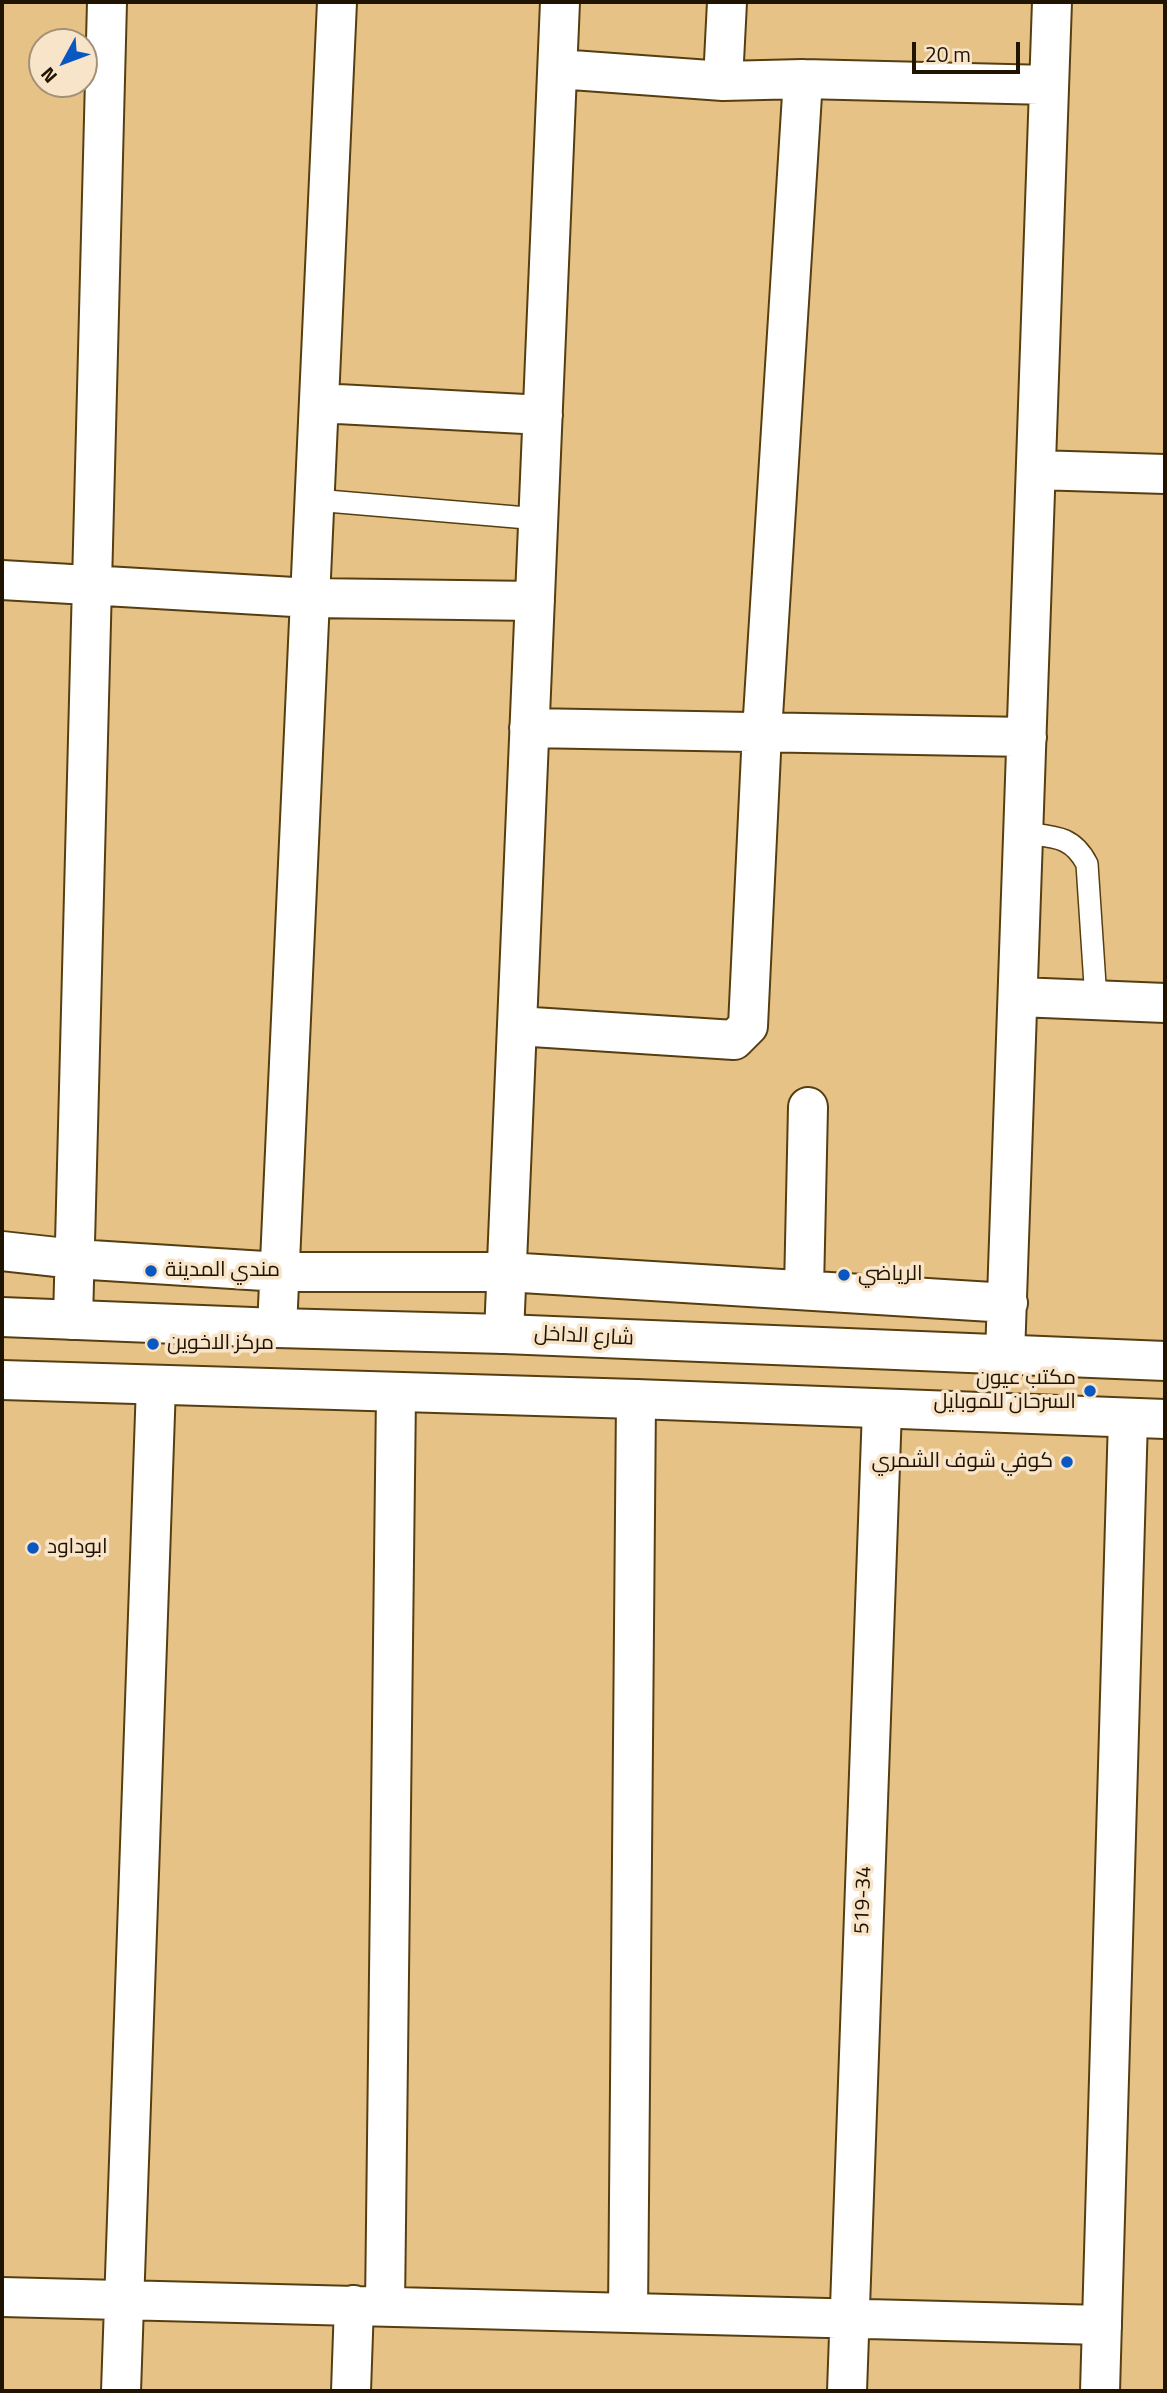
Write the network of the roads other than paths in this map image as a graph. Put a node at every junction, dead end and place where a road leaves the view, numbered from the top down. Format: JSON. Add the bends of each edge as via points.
{"nodes":[{"id":1,"x":107,"y":2,"type":"edge"},
{"id":2,"x":337,"y":2,"type":"edge"},
{"id":3,"x":560,"y":2,"type":"edge"},
{"id":4,"x":727,"y":2,"type":"edge"},
{"id":5,"x":1052,"y":2,"type":"edge"},
{"id":6,"x":558,"y":69,"type":"junction"},
{"id":7,"x":803,"y":79,"type":"junction"},
{"id":8,"x":723,"y":81,"type":"junction"},
{"id":9,"x":1049,"y":85,"type":"junction"},
{"id":10,"x":319,"y":403,"type":"junction"},
{"id":11,"x":543,"y":415,"type":"junction"},
{"id":12,"x":1036,"y":470,"type":"junction"},
{"id":13,"x":1165,"y":474,"type":"edge"},
{"id":14,"x":315,"y":500,"type":"junction"},
{"id":15,"x":539,"y":519,"type":"junction"},
{"id":16,"x":2,"y":580,"type":"edge"},
{"id":17,"x":92,"y":585,"type":"junction"},
{"id":18,"x":311,"y":598,"type":"junction"},
{"id":19,"x":535,"y":601,"type":"junction"},
{"id":20,"x":529,"y":727,"type":"junction"},
{"id":21,"x":762,"y":732,"type":"junction"},
{"id":22,"x":1027,"y":737,"type":"junction"},
{"id":23,"x":1024,"y":833,"type":"junction"},
{"id":24,"x":1018,"y":997,"type":"junction"},
{"id":25,"x":1096,"y":1000,"type":"junction"},
{"id":26,"x":1165,"y":1003,"type":"edge"},
{"id":27,"x":517,"y":1026,"type":"junction"},
{"id":28,"x":808,"y":1107,"type":"dead end"},
{"id":29,"x":2,"y":1251,"type":"edge"},
{"id":30,"x":75,"y":1259,"type":"junction"},
{"id":31,"x":280,"y":1272,"type":"junction"},
{"id":32,"x":506,"y":1272,"type":"junction"},
{"id":33,"x":804,"y":1289,"type":"junction"},
{"id":34,"x":1008,"y":1303,"type":"junction"},
{"id":35,"x":2,"y":1317,"type":"edge"},
{"id":36,"x":73,"y":1320,"type":"junction"},
{"id":37,"x":277,"y":1328,"type":"junction"},
{"id":38,"x":504,"y":1334,"type":"junction"},
{"id":39,"x":1005,"y":1355,"type":"junction"},
{"id":40,"x":1165,"y":1361,"type":"edge"},
{"id":41,"x":2,"y":1380,"type":"edge"},
{"id":42,"x":156,"y":1385,"type":"junction"},
{"id":43,"x":396,"y":1394,"type":"junction"},
{"id":44,"x":636,"y":1399,"type":"junction"},
{"id":45,"x":882,"y":1409,"type":"junction"},
{"id":46,"x":1128,"y":1418,"type":"junction"},
{"id":47,"x":1165,"y":1419,"type":"edge"},
{"id":48,"x":2,"y":2297,"type":"edge"},
{"id":49,"x":126,"y":2300,"type":"junction"},
{"id":50,"x":370,"y":2306,"type":"junction"},
{"id":51,"x":628,"y":2313,"type":"junction"},
{"id":52,"x":850,"y":2319,"type":"junction"},
{"id":53,"x":1102,"y":2325,"type":"junction"},
{"id":54,"x":121,"y":2391,"type":"edge"},
{"id":55,"x":351,"y":2391,"type":"edge"},
{"id":56,"x":847,"y":2391,"type":"edge"},
{"id":57,"x":1100,"y":2391,"type":"edge"}],
"edges":[{"from":1,"to":17,"type":"street"},
{"from":2,"to":10,"type":"street"},
{"from":3,"to":6,"type":"street"},
{"from":4,"to":8,"type":"street"},
{"from":5,"to":9,"type":"street"},
{"from":6,"to":8,"type":"street"},
{"from":6,"to":11,"type":"street"},
{"from":7,"to":8,"type":"street"},
{"from":7,"to":9,"type":"street"},
{"from":7,"to":21,"type":"street"},
{"from":9,"to":12,"type":"street"},
{"from":10,"to":11,"type":"street"},
{"from":10,"to":14,"type":"street"},
{"from":11,"to":15,"type":"street"},
{"from":12,"to":13,"type":"street"},
{"from":12,"to":22,"type":"street"},
{"from":14,"to":15,"type":"lane"},
{"from":14,"to":18,"type":"street"},
{"from":15,"to":19,"type":"street"},
{"from":16,"to":17,"type":"street"},
{"from":17,"to":18,"type":"street"},
{"from":17,"to":30,"type":"street"},
{"from":18,"to":19,"type":"street"},
{"from":18,"to":31,"type":"street"},
{"from":19,"to":20,"type":"street"},
{"from":20,"to":21,"type":"street"},
{"from":20,"to":27,"type":"street"},
{"from":21,"to":22,"type":"street"},
{"from":21,"to":27,"type":"street","via":[[748,1026],[734,1040]]},
{"from":22,"to":23,"type":"street"},
{"from":23,"to":24,"type":"street"},
{"from":23,"to":25,"type":"lane","via":[[1068,841],[1080,850],[1087,864]]},
{"from":24,"to":25,"type":"street"},
{"from":24,"to":34,"type":"street"},
{"from":25,"to":26,"type":"street"},
{"from":27,"to":32,"type":"street"},
{"from":28,"to":33,"type":"street"},
{"from":29,"to":30,"type":"street"},
{"from":30,"to":31,"type":"street"},
{"from":30,"to":36,"type":"street"},
{"from":31,"to":32,"type":"street"},
{"from":31,"to":37,"type":"street"},
{"from":32,"to":33,"type":"street"},
{"from":32,"to":38,"type":"street"},
{"from":33,"to":34,"type":"street"},
{"from":34,"to":39,"type":"street"},
{"from":35,"to":36,"type":"street","name":"شارع الداخل"},
{"from":36,"to":37,"type":"street","name":"شارع الداخل"},
{"from":37,"to":38,"type":"street","name":"شارع الداخل"},
{"from":38,"to":39,"type":"street","name":"شارع الداخل"},
{"from":39,"to":40,"type":"street","name":"شارع الداخل"},
{"from":41,"to":42,"type":"street"},
{"from":42,"to":43,"type":"street"},
{"from":42,"to":49,"type":"street"},
{"from":43,"to":44,"type":"street"},
{"from":43,"to":50,"type":"street"},
{"from":44,"to":45,"type":"street"},
{"from":44,"to":51,"type":"street"},
{"from":45,"to":46,"type":"street"},
{"from":45,"to":52,"type":"street","name":"519-34"},
{"from":46,"to":47,"type":"street"},
{"from":46,"to":53,"type":"street"},
{"from":48,"to":49,"type":"street"},
{"from":49,"to":50,"type":"street"},
{"from":49,"to":54,"type":"street"},
{"from":50,"to":51,"type":"street"},
{"from":50,"to":55,"type":"street"},
{"from":51,"to":52,"type":"street"},
{"from":52,"to":53,"type":"street"},
{"from":52,"to":56,"type":"street","name":"519-34"},
{"from":53,"to":57,"type":"street"}]}
